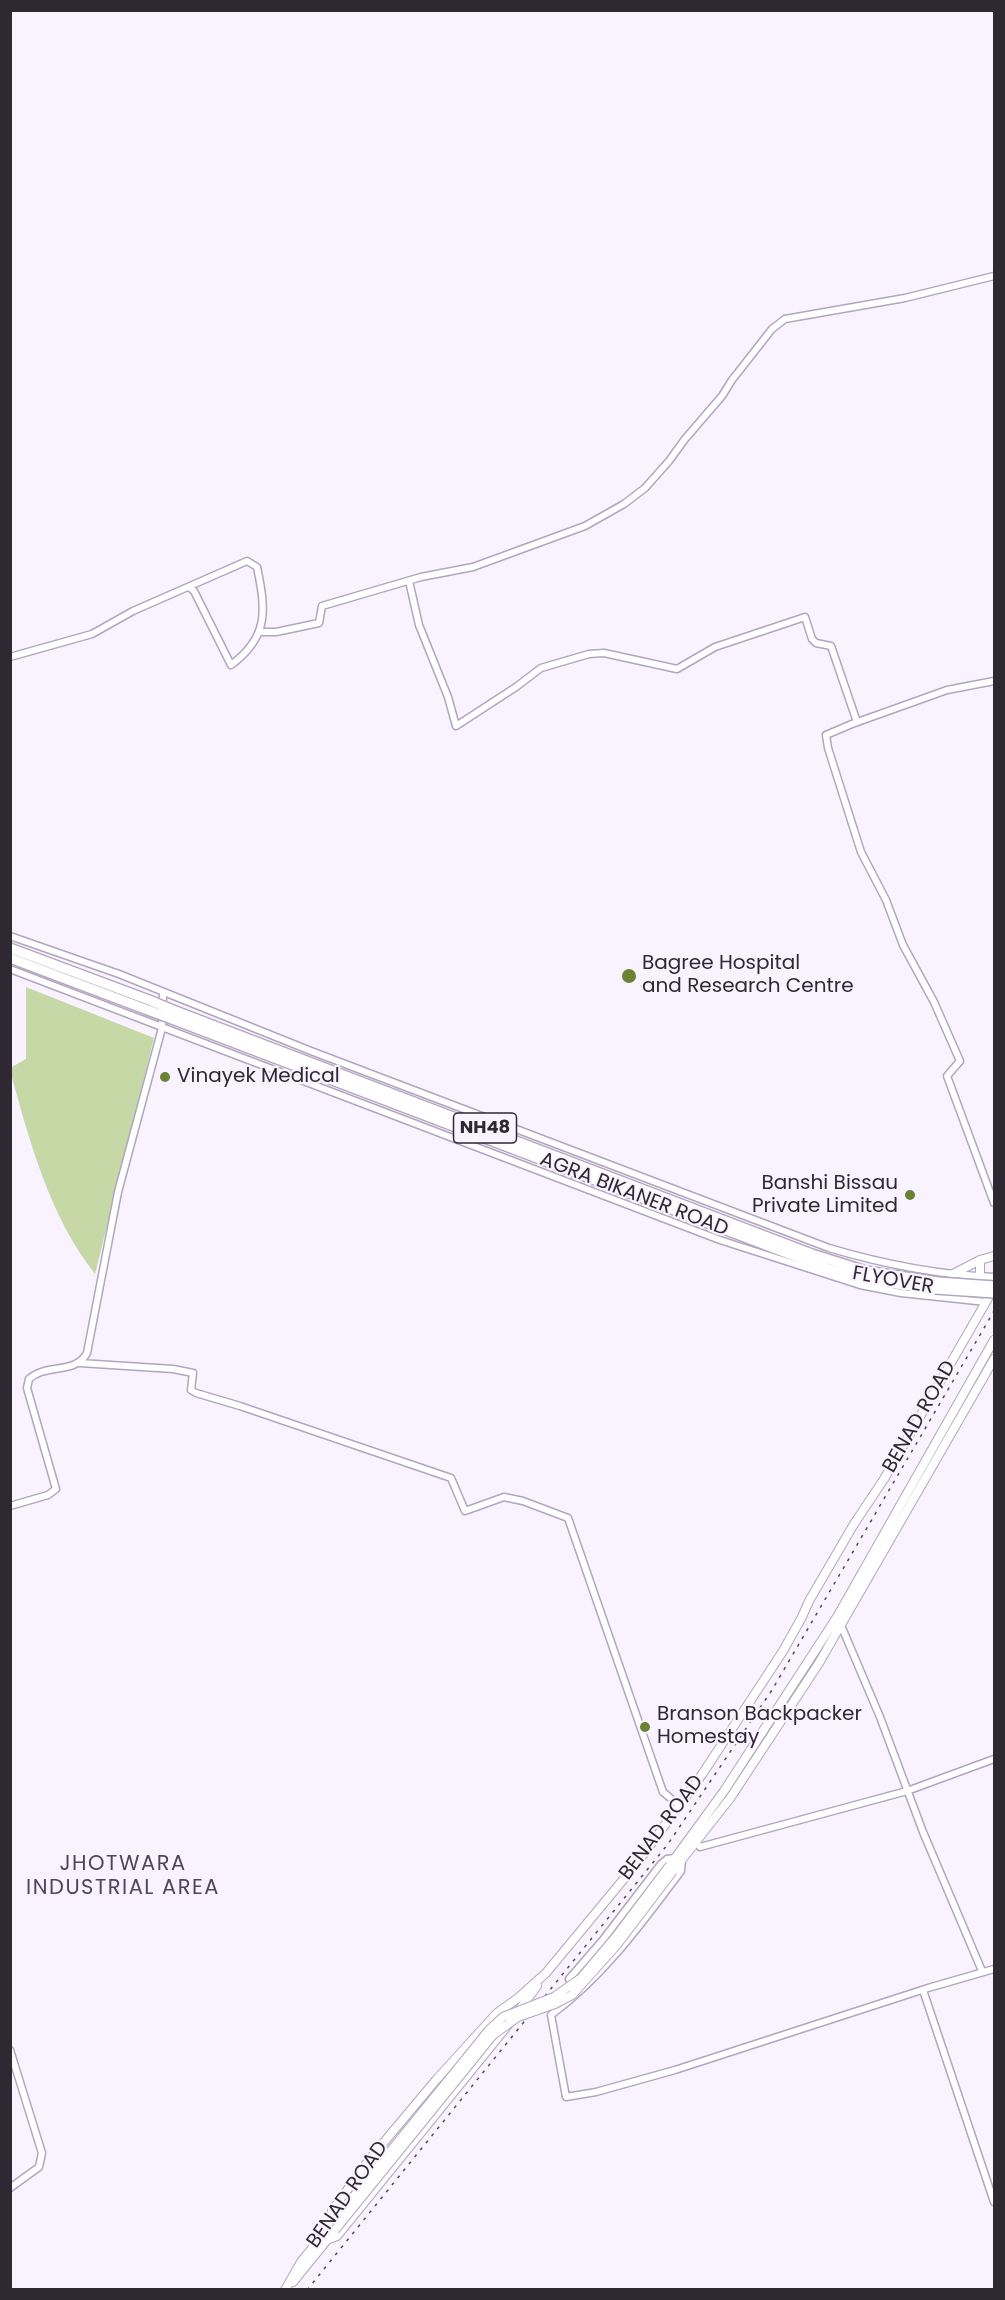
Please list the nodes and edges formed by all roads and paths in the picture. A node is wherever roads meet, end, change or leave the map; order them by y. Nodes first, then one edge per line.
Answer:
1 (994, 276) edge
2 (409, 580) junction
3 (189, 587) junction
4 (260, 632) junction
5 (10, 657) edge
6 (994, 681) edge
7 (857, 722) junction
8 (10, 936) edge
9 (10, 948) edge
10 (10, 958) edge
11 (10, 969) edge
12 (163, 992) junction
13 (147, 1005) junction
14 (162, 1028) junction
15 (994, 1203) edge
16 (795, 1252) junction
17 (994, 1256) edge
18 (980, 1260) junction
19 (953, 1274) junction
20 (980, 1276) junction
21 (994, 1277) edge
22 (994, 1286) edge
23 (994, 1293) edge
24 (986, 1302) junction
25 (994, 1340) edge
26 (994, 1359) edge
27 (80, 1363) junction
28 (10, 1506) edge
29 (867, 1572) junction
30 (837, 1617) junction
31 (841, 1625) junction
32 (994, 1759) edge
33 (907, 1791) junction
34 (680, 1806) junction
35 (696, 1843) junction
36 (675, 1863) junction
37 (994, 1969) edge
38 (982, 1971) junction
39 (546, 1973) junction
40 (922, 1990) junction
41 (578, 1996) junction
42 (10, 2050) edge
43 (10, 2188) edge
44 (994, 2202) edge
45 (335, 2223) junction
46 (329, 2239) junction
47 (286, 2289) edge

1 - 2 street
2 - 4 street
2 - 7 street
3 - 4 street
3 - 4 street
3 - 5 street
6 - 7 street
7 - 15 street
8 - 12 street
9 - 13 highway, NH48
10 - 13 highway, NH48
11 - 14 street
12 - 14 street
12 - 19 street
13 - 16 highway, NH48, bridge
14 - 24 street
14 - 27 street
16 - 22 highway, FLYOVER / NH48, bridge
16 - 23 highway, FLYOVER / NH48, bridge
17 - 18 main road
18 - 19 main road
18 - 20 main road
19 - 20 street
20 - 21 street
20 - 24 main road
22 - 24 main road, BENAD ROAD
24 - 34 main road, BENAD ROAD
25 - 29 main road
26 - 29 main road
27 - 28 street
27 - 34 street
29 - 30 main road
29 - 31 main road
30 - 31 street
30 - 36 main road
31 - 33 street
31 - 35 main road
32 - 33 street
33 - 35 street
33 - 38 street
34 - 39 main road, BENAD ROAD
35 - 36 main road
36 - 41 street
36 - 41 street
36 - 45 main road, bridge
36 - 45 main road, bridge
37 - 38 street
38 - 40 street
39 - 45 main road, BENAD ROAD
39 - 46 main road
40 - 41 street
40 - 44 street
42 - 43 street
45 - 46 main road
45 - 47 main road, BENAD ROAD
46 - 47 main road, BENAD ROAD

